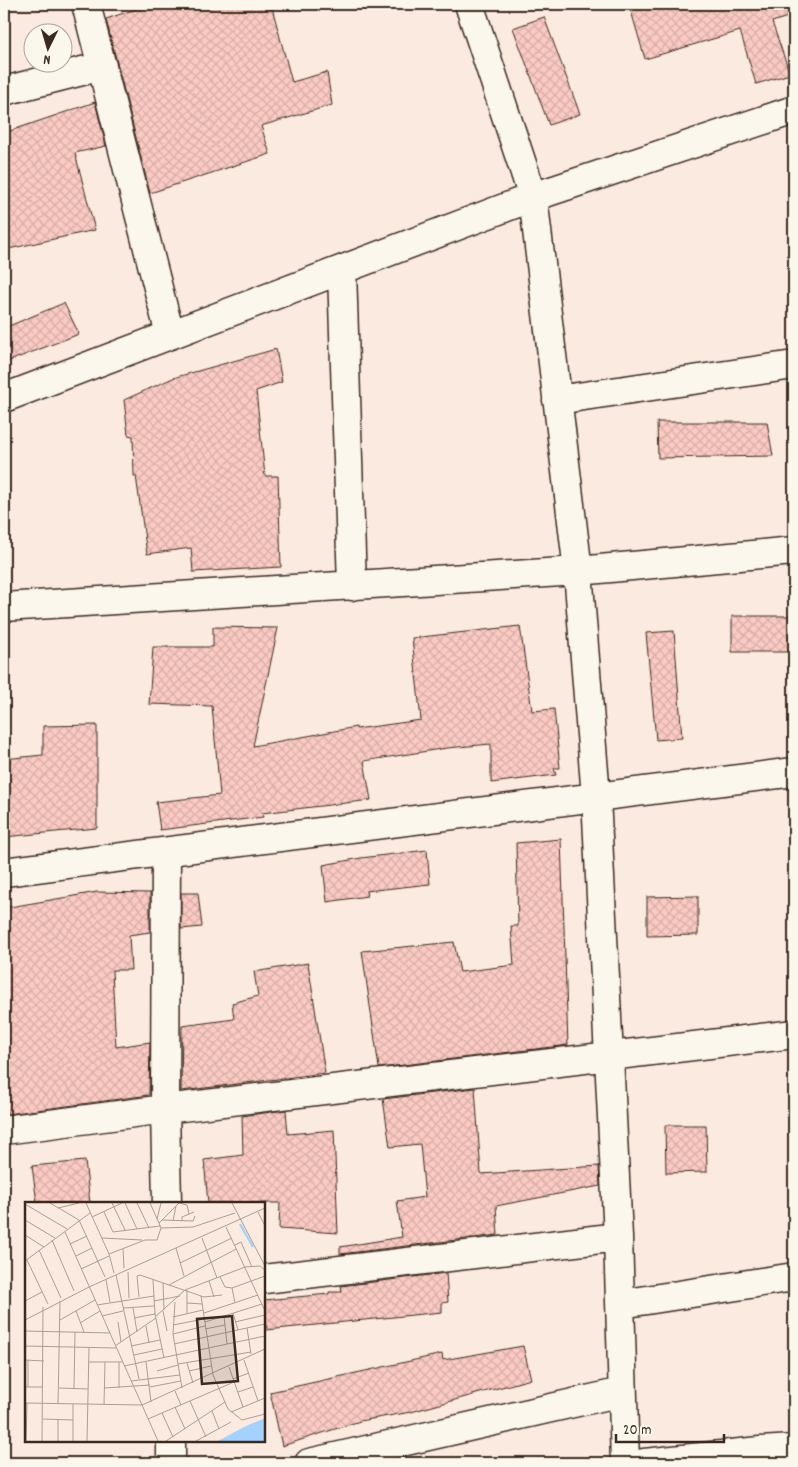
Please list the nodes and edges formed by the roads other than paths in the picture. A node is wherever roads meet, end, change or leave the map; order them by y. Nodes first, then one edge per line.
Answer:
1 (86, 4) edge
2 (469, 4) edge
3 (102, 66) junction
4 (4, 91) edge
5 (794, 110) edge
6 (533, 198) junction
7 (342, 270) junction
8 (170, 335) junction
9 (794, 365) edge
10 (4, 398) edge
11 (557, 400) junction
12 (794, 551) edge
13 (578, 571) junction
14 (352, 586) junction
15 (4, 607) edge
16 (794, 772) edge
17 (596, 798) junction
18 (166, 852) junction
19 (4, 872) edge
20 (794, 1034) edge
21 (609, 1056) junction
22 (165, 1108) junction
23 (4, 1130) edge
24 (167, 1202) edge
25 (618, 1237) junction
26 (794, 1277) edge
27 (265, 1279) edge
28 (621, 1304) junction
29 (622, 1392) junction
30 (171, 1442) edge
31 (794, 1449) edge
32 (171, 1463) edge
33 (309, 1463) edge
34 (625, 1463) edge
35 (644, 1463) edge

1 - 3 street
2 - 6 street
3 - 4 street
3 - 8 street
5 - 6 street
6 - 7 street
6 - 11 street
7 - 8 street
7 - 14 street
8 - 10 street
9 - 11 street
11 - 13 street
12 - 13 street
13 - 14 street
13 - 17 street
14 - 15 street
16 - 17 street
17 - 18 street
17 - 21 street
18 - 19 street
18 - 22 street
20 - 21 street
21 - 22 street
21 - 25 street
22 - 23 street
22 - 24 street
25 - 27 street
25 - 28 street
26 - 28 street
28 - 29 street
29 - 33 street
29 - 34 street
30 - 32 street
31 - 35 street

